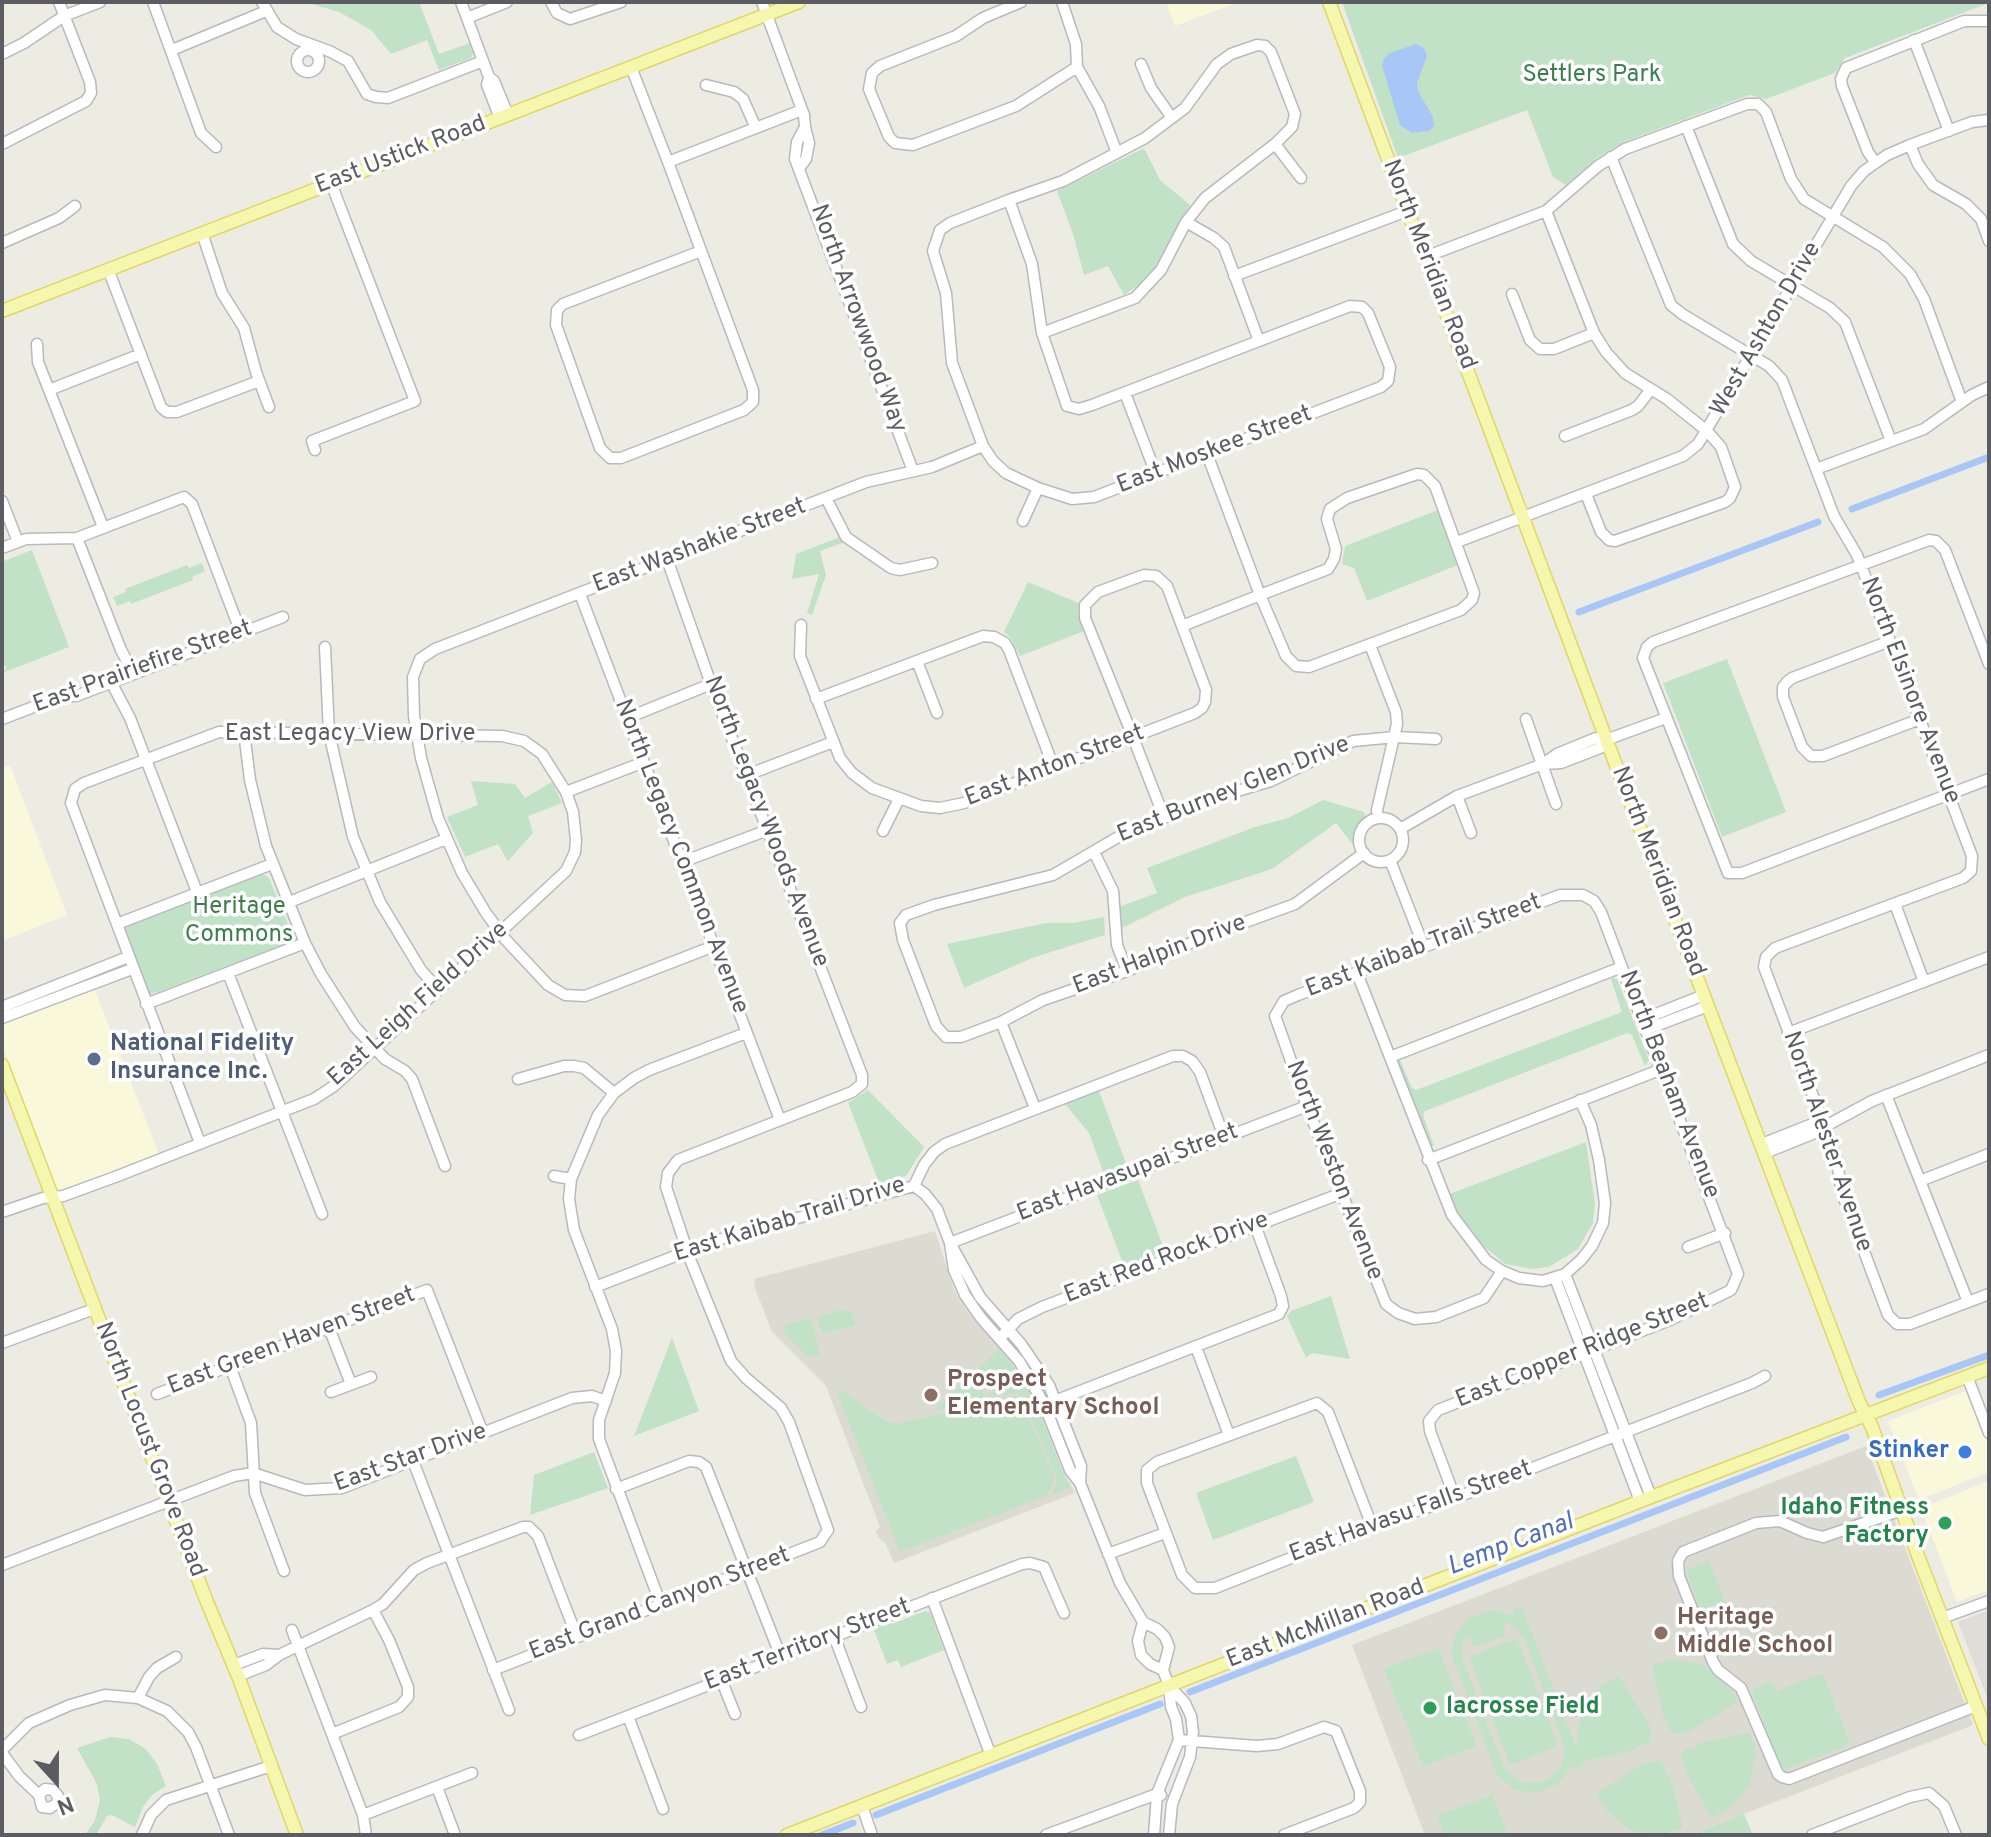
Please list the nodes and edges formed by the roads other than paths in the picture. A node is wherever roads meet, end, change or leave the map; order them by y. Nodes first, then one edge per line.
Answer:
1 (59, 2) edge
2 (100, 2) edge
3 (153, 2) edge
4 (461, 2) edge
5 (507, 2) edge
6 (551, 2) edge
7 (621, 2) edge
8 (799, 2) edge
9 (1021, 2) edge
10 (1062, 2) edge
11 (1329, 2) edge
12 (264, 7) edge
13 (765, 8) edge
14 (64, 16) junction
15 (467, 18) junction
16 (1989, 21) edge
17 (1914, 40) junction
18 (172, 50) junction
19 (2, 54) edge
20 (483, 61) junction
21 (1141, 64) dead end
22 (631, 67) junction
23 (1077, 67) junction
24 (706, 85) dead end
25 (802, 110) junction
26 (504, 116) junction
27 (1172, 118) junction
28 (1989, 120) edge
29 (1686, 126) junction
30 (756, 128) junction
31 (1949, 131) junction
32 (2, 144) edge
33 (1275, 144) junction
34 (1910, 145) junction
35 (216, 147) dead end
36 (1117, 153) junction
37 (1611, 157) junction
38 (668, 162) junction
39 (1875, 162) junction
40 (1301, 178) dead end
41 (331, 183) junction
42 (1009, 200) junction
43 (75, 206) dead end
44 (1407, 211) junction
45 (1546, 211) junction
46 (1833, 217) junction
47 (1985, 218) edge
48 (1186, 222) junction
49 (202, 233) junction
50 (1989, 241) edge
51 (2, 243) edge
52 (701, 251) junction
53 (1425, 257) junction
54 (108, 269) junction
55 (1234, 276) junction
56 (1793, 286) junction
57 (1512, 294) dead end
58 (2, 311) edge
59 (1042, 333) junction
60 (1594, 333) junction
61 (1259, 341) junction
62 (37, 344) dead end
63 (141, 354) junction
64 (1752, 356) junction
65 (259, 381) junction
66 (1989, 387) edge
67 (1651, 389) junction
68 (49, 390) junction
69 (1125, 393) junction
70 (1962, 402) junction
71 (269, 407) dead end
72 (1707, 431) junction
73 (1565, 436) dead end
74 (1891, 441) junction
75 (983, 446) junction
76 (315, 450) dead end
77 (1207, 454) junction
78 (1816, 469) junction
79 (913, 471) junction
80 (1156, 474) junction
81 (1038, 488) junction
82 (1586, 494) junction
83 (826, 498) junction
84 (2, 501) edge
85 (1523, 517) junction
86 (1023, 521) dead end
87 (103, 527) junction
88 (77, 538) junction
89 (18, 542) junction
90 (1457, 542) junction
91 (2, 548) edge
92 (667, 559) junction
93 (932, 563) dead end
94 (1861, 564) junction
95 (580, 594) junction
96 (1260, 595) junction
97 (283, 617) dead end
98 (801, 625) dead end
99 (1182, 626) junction
100 (241, 633) junction
101 (1984, 634) edge
102 (1890, 641) junction
103 (1370, 645) junction
104 (325, 647) dead end
105 (917, 661) junction
106 (1989, 664) edge
107 (134, 674) junction
108 (111, 682) junction
109 (711, 684) junction
110 (816, 699) junction
111 (937, 713) dead end
112 (627, 718) junction
113 (1666, 718) junction
114 (2, 719) edge
115 (1526, 719) dead end
116 (1920, 719) junction
117 (244, 732) junction
118 (329, 733) junction
119 (417, 735) junction
120 (1133, 737) junction
121 (1395, 737) junction
122 (1436, 739) dead end
123 (1605, 740) junction
124 (833, 742) junction
125 (146, 759) junction
126 (644, 762) junction
127 (1543, 764) junction
128 (1054, 768) junction
129 (747, 775) junction
130 (1989, 779) edge
131 (566, 792) junction
132 (1948, 794) junction
133 (1457, 796) junction
134 (899, 799) junction
135 (1556, 804) dead end
136 (1164, 817) junction
137 (1378, 818) junction
138 (1400, 829) junction
139 (768, 830) junction
140 (883, 831) dead end
141 (1471, 833) dead end
142 (446, 839) junction
143 (1094, 852) junction
144 (1364, 853) junction
145 (1390, 860) junction
146 (682, 862) junction
147 (272, 864) junction
148 (366, 871) junction
149 (197, 892) junction
150 (1583, 895) joint
151 (287, 903) junction
152 (1895, 904) junction
153 (117, 924) junction
154 (499, 932) junction
155 (305, 943) junction
156 (714, 946) junction
157 (1424, 947) junction
158 (1989, 957) edge
159 (130, 963) junction
160 (1622, 967) junction
161 (1127, 971) junction
162 (228, 973) junction
163 (1357, 973) junction
164 (1924, 982) junction
165 (438, 989) junction
166 (1706, 1001) junction
167 (146, 1004) junction
168 (2, 1007) edge
169 (1275, 1016) joint
170 (2, 1018) edge
171 (1001, 1022) junction
172 (1643, 1025) junction
173 (746, 1033) junction
174 (1788, 1033) junction
175 (946, 1037) joint
176 (374, 1049) junction
177 (1989, 1055) edge
178 (1390, 1057) junction
179 (2, 1065) edge
180 (1662, 1069) junction
181 (518, 1079) dead end
182 (614, 1093) junction
183 (1886, 1095) junction
184 (1580, 1100) junction
185 (1307, 1106) junction
186 (1035, 1108) junction
187 (281, 1112) junction
188 (780, 1120) junction
189 (1824, 1127) junction
190 (1224, 1137) junction
191 (200, 1143) junction
192 (1764, 1148) junction
193 (1989, 1154) edge
194 (1428, 1160) junction
195 (445, 1166) dead end
196 (554, 1176) dead end
197 (571, 1179) junction
198 (1920, 1181) junction
199 (914, 1186) junction
200 (1342, 1193) junction
201 (53, 1197) junction
202 (2, 1212) edge
203 (322, 1214) dead end
204 (1255, 1225) junction
205 (1725, 1233) junction
206 (950, 1243) junction
207 (1688, 1247) dead end
208 (688, 1251) junction
209 (1502, 1271) junction
210 (1560, 1276) junction
211 (1736, 1283) joint
212 (595, 1287) junction
213 (1989, 1294) edge
214 (1968, 1302) junction
215 (94, 1309) junction
216 (329, 1328) junction
217 (1004, 1333) junction
218 (2, 1343) edge
219 (1196, 1347) junction
220 (1588, 1351) junction
221 (230, 1366) junction
222 (1989, 1368) edge
223 (1765, 1376) dead end
224 (1967, 1376) junction
225 (371, 1377) dead end
226 (351, 1384) junction
227 (331, 1392) dead end
228 (157, 1394) dead end
229 (1056, 1400) junction
230 (606, 1401) junction
231 (1044, 1404) junction
232 (1866, 1415) junction
233 (483, 1433) junction
234 (1989, 1433) edge
235 (1620, 1434) junction
236 (1229, 1435) junction
237 (413, 1461) junction
238 (253, 1473) junction
239 (1080, 1483) junction
240 (616, 1489) junction
241 (1455, 1498) junction
242 (1645, 1499) junction
243 (169, 1501) junction
244 (1902, 1510) junction
245 (1372, 1526) junction
246 (1165, 1533) junction
247 (449, 1554) junction
248 (1108, 1554) junction
249 (2, 1565) edge
250 (284, 1571) dead end
251 (748, 1571) junction
252 (932, 1598) junction
253 (1989, 1601) edge
254 (661, 1605) junction
255 (373, 1610) junction
256 (1064, 1613) dead end
257 (1942, 1618) junction
258 (1143, 1622) junction
259 (292, 1630) dead end
260 (834, 1636) junction
261 (577, 1637) junction
262 (299, 1647) junction
263 (176, 1657) dead end
264 (781, 1657) junction
265 (493, 1670) junction
266 (1163, 1670) junction
267 (236, 1671) junction
268 (721, 1679) junction
269 (1169, 1686) junction
270 (138, 1698) junction
271 (1976, 1706) junction
272 (861, 1707) dead end
273 (509, 1710) dead end
274 (735, 1714) dead end
275 (628, 1716) junction
276 (332, 1734) junction
277 (579, 1735) dead end
278 (1989, 1739) edge
279 (1179, 1740) junction
280 (1193, 1742) junction
281 (2, 1752) edge
282 (991, 1756) junction
283 (271, 1766) junction
284 (472, 1773) dead end
285 (211, 1786) junction
286 (437, 1787) junction
287 (1157, 1794) junction
288 (39, 1795) dead end
289 (1173, 1798) junction
290 (862, 1806) junction
291 (663, 1809) dead end
292 (363, 1815) junction
293 (142, 1835) edge
294 (229, 1835) edge
295 (297, 1835) edge
296 (366, 1835) edge
297 (455, 1835) edge
298 (787, 1835) edge
299 (872, 1835) edge
300 (1046, 1835) edge
301 (1154, 1835) edge
302 (1169, 1835) edge
303 (1284, 1835) edge
304 (1812, 1835) edge
305 (1956, 1835) edge

1 - 14 street
2 - 14 street
3 - 18 street
4 - 15 street
5 - 15 street
6 - 7 street
8 - 13 main road, East Ustick Road
9 - 23 street
10 - 23 street
11 - 44 main road, North Meridian Road
12 - 18 street
12 - 20 street
13 - 22 main road, East Ustick Road
13 - 25 street, North Arrowwood Way
14 - 19 street
14 - 32 street
15 - 20 street
16 - 17 street
17 - 31 street
17 - 39 street
18 - 35 street
20 - 26 street
21 - 27 street
22 - 26 main road, East Ustick Road
22 - 38 street
23 - 36 street
24 - 30 street
25 - 30 street
25 - 79 street, North Arrowwood Way
26 - 41 main road, East Ustick Road
27 - 33 street
27 - 36 street
28 - 31 street, West Ashton Drive
29 - 37 street
29 - 46 street
29 - 56 street
30 - 38 street
31 - 34 street, West Ashton Drive
33 - 40 street
33 - 48 street
34 - 39 street, West Ashton Drive
34 - 47 street
36 - 42 street
37 - 45 street
37 - 64 street, North Elsinore Avenue
38 - 52 street
39 - 46 street, West Ashton Drive
41 - 49 main road, East Ustick Road
41 - 76 street
42 - 59 street
42 - 75 street
43 - 51 street
44 - 53 main road, North Meridian Road
44 - 55 street
45 - 53 street
45 - 60 street
46 - 56 street, West Ashton Drive
46 - 70 street
47 - 50 street
48 - 55 street
48 - 59 street
49 - 54 main road, East Ustick Road
49 - 65 street
52 - 52 street
53 - 85 main road, North Meridian Road
54 - 58 main road, East Ustick Road
54 - 63 street
55 - 61 street
56 - 64 street, West Ashton Drive
56 - 74 street
57 - 60 street
59 - 69 street
60 - 67 street
61 - 69 street
61 - 77 street, East Moskee Street
62 - 68 street
63 - 65 street
63 - 68 street
64 - 72 street, West Ashton Drive
64 - 78 street, North Elsinore Avenue
65 - 71 street
66 - 70 street
67 - 72 street
67 - 73 street
68 - 87 street
69 - 80 street
70 - 74 street
72 - 82 street, West Ashton Drive
72 - 82 street
74 - 78 street
75 - 79 street, East Washakie Street
75 - 81 street, East Moskee Street
77 - 80 street, East Moskee Street
77 - 96 street
78 - 94 street, North Elsinore Avenue
79 - 83 street, East Washakie Street
80 - 81 street, East Moskee Street
81 - 86 street
82 - 85 street, West Ashton Drive
83 - 92 street, East Washakie Street
83 - 93 street
84 - 89 street
85 - 90 street, West Ashton Drive
85 - 123 main road, North Meridian Road
87 - 88 street
87 - 100 street
88 - 89 street
88 - 107 street
89 - 91 street
90 - 96 street
90 - 103 street
92 - 95 street, East Washakie Street
92 - 109 street, North Legacy Woods Avenue
94 - 101 street
94 - 102 street, North Elsinore Avenue
94 - 113 street
95 - 112 street, North Legacy Common Avenue
95 - 119 street, East Washakie Street
96 - 99 street
96 - 103 street
97 - 100 street, East Prairiefire Street
98 - 110 street, East Anton Street
99 - 120 street, East Anton Street
99 - 120 street
100 - 107 street, East Prairiefire Street
101 - 106 street
102 - 116 street, North Elsinore Avenue
102 - 116 street
103 - 121 street
104 - 118 street
105 - 110 street
105 - 111 street
105 - 128 street
107 - 108 street, East Prairiefire Street
108 - 114 street, East Prairiefire Street
108 - 125 street
109 - 112 street
109 - 129 street, North Legacy Woods Avenue
110 - 124 street, East Anton Street
112 - 126 street, North Legacy Common Avenue
113 - 123 street
113 - 132 street
115 - 127 street
116 - 132 street, North Elsinore Avenue
117 - 118 street, East Legacy View Drive
117 - 125 street, East Legacy View Drive
117 - 147 street
118 - 119 street, East Legacy View Drive
118 - 148 street
119 - 131 street, East Legacy View Drive
119 - 142 street
120 - 128 street, East Anton Street
120 - 136 street
121 - 122 street, East Burney Glen Drive
121 - 136 street, East Burney Glen Drive
121 - 137 street
123 - 127 street
123 - 166 main road, North Meridian Road
124 - 129 street
124 - 134 street, East Anton Street
125 - 149 street
125 - 153 street, East Legacy View Drive
126 - 131 street
126 - 146 street, North Legacy Common Avenue
127 - 133 street
127 - 135 street
128 - 134 street, East Anton Street
129 - 139 street, North Legacy Woods Avenue
130 - 132 street
131 - 154 street, East Leigh Field Drive
132 - 152 street, North Elsinore Avenue
133 - 138 street
133 - 141 street
134 - 140 street
136 - 143 street, East Burney Glen Drive
137 - 138 street
137 - 144 street
138 - 145 street
139 - 146 street
139 - 188 street, North Legacy Woods Avenue
142 - 148 street
142 - 154 street
143 - 161 street
143 - 175 street, East Burney Glen Drive
144 - 145 street
144 - 161 street, East Halpin Drive
145 - 157 street
146 - 156 street, North Legacy Common Avenue
147 - 149 street
147 - 151 street
148 - 151 street
148 - 165 street
149 - 153 street
150 - 157 street, East Kaibab Trail Street
150 - 160 street, North Beaham Avenue
151 - 155 street
152 - 164 street
152 - 174 street, North Alester Avenue
153 - 159 street
154 - 156 street
154 - 165 street, East Leigh Field Drive
155 - 162 street
155 - 176 street
156 - 173 street, North Legacy Common Avenue
157 - 163 street, East Kaibab Trail Street
158 - 164 street
159 - 167 street
159 - 168 street
159 - 170 street
160 - 172 street, North Beaham Avenue
160 - 178 street
161 - 171 street, East Halpin Drive
162 - 167 street
162 - 187 street
163 - 169 street, East Kaibab Trail Street
163 - 178 street
164 - 174 street
165 - 176 street, East Leigh Field Drive
166 - 172 street
166 - 192 main road, North Meridian Road
167 - 191 street
169 - 185 street, North Weston Avenue
171 - 175 street, East Halpin Drive
171 - 186 street
172 - 180 street, North Beaham Avenue
173 - 182 street
173 - 188 street, North Legacy Common Avenue
174 - 189 street, North Alester Avenue
176 - 187 street, East Leigh Field Drive
176 - 195 street
177 - 183 street
178 - 194 street
179 - 201 main road, North Locust Grove Road
180 - 184 street
180 - 205 street, North Beaham Avenue
181 - 182 street
182 - 197 street
183 - 189 street
183 - 198 street
184 - 194 street
184 - 210 street
185 - 190 street, East Havasupai Street
185 - 200 street, North Weston Avenue
186 - 190 street, East Kaibab Trail Drive
186 - 199 street, East Kaibab Trail Drive
187 - 191 street, East Leigh Field Drive
187 - 203 street
188 - 208 street
189 - 192 street
189 - 214 street, North Alester Avenue
190 - 206 street, East Havasupai Street
191 - 201 street, East Leigh Field Drive
192 - 232 main road, North Meridian Road
193 - 198 street
194 - 209 street
196 - 197 street
197 - 212 street
198 - 214 street
199 - 206 street
199 - 208 street, East Kaibab Trail Drive
200 - 204 street, East Red Rock Drive
200 - 209 street, North Weston Avenue
201 - 202 street, East Leigh Field Drive
201 - 215 main road, North Locust Grove Road
204 - 217 street, East Red Rock Drive
204 - 219 street
205 - 207 street
205 - 211 street, North Beaham Avenue
206 - 217 street
208 - 212 street, East Kaibab Trail Drive
208 - 251 street, East Grand Canyon Street
209 - 210 street
210 - 220 street
211 - 220 street, East Copper Ridge Street
212 - 230 street
213 - 214 street
215 - 218 street
215 - 243 main road, North Locust Grove Road
216 - 221 street, East Green Haven Street
216 - 226 street
216 - 233 street, East Green Haven Street
217 - 229 street
217 - 231 street
219 - 229 street
219 - 236 street
220 - 235 street
220 - 241 street, East Copper Ridge Street
221 - 228 street, East Green Haven Street
221 - 238 street
222 - 224 main road, East McMillan Road
223 - 235 street, East Havasu Falls Street
224 - 232 main road, East McMillan Road
224 - 234 street
225 - 226 street
226 - 227 street
229 - 231 street
229 - 239 street
230 - 233 street, East Star Drive
230 - 240 street
231 - 239 street
232 - 242 main road, East McMillan Road
232 - 244 main road, North Meridian Road
233 - 237 street, East Star Drive
235 - 241 street, East Havasu Falls Street
235 - 242 street
236 - 245 street
236 - 246 street
237 - 238 street, East Star Drive
237 - 247 street
238 - 243 street
238 - 250 street
239 - 248 street
240 - 251 street
240 - 254 street
241 - 245 street, East Havasu Falls Street
242 - 269 main road, East McMillan Road
243 - 249 street
243 - 267 main road, North Locust Grove Road
244 - 257 main road, North Meridian Road
244 - 271 street
245 - 246 street, East Havasu Falls Street
246 - 248 street
247 - 255 street
247 - 261 street
247 - 265 street
248 - 258 street
251 - 254 street, East Grand Canyon Street
251 - 264 street
252 - 256 street, East Territory Street
252 - 260 street, East Territory Street
252 - 282 street
253 - 257 street
254 - 261 street, East Grand Canyon Street
255 - 262 street
255 - 276 street
257 - 271 main road, North Meridian Road
258 - 266 street
258 - 266 street
259 - 262 street
260 - 264 street, East Territory Street
260 - 272 street
261 - 265 street, East Grand Canyon Street
262 - 267 street
262 - 276 street
263 - 270 street
264 - 268 street, East Territory Street
265 - 273 street
266 - 269 street
267 - 283 main road, North Locust Grove Road
268 - 274 street
268 - 275 street, East Territory Street
269 - 279 street
269 - 280 street
269 - 282 main road, East McMillan Road
270 - 281 street
270 - 285 street
271 - 278 main road, North Meridian Road
275 - 277 street, East Territory Street
275 - 291 street
276 - 292 street
279 - 280 street
279 - 287 street
280 - 289 street
280 - 303 street
281 - 288 street
282 - 290 main road, East McMillan Road
283 - 285 street
283 - 295 main road, North Locust Grove Road
284 - 286 street
285 - 293 street
285 - 294 street
286 - 292 street
286 - 297 street
287 - 289 street
287 - 300 street
287 - 301 street
289 - 302 street
290 - 298 main road, East McMillan Road
290 - 299 street
292 - 296 street
304 - 305 street

